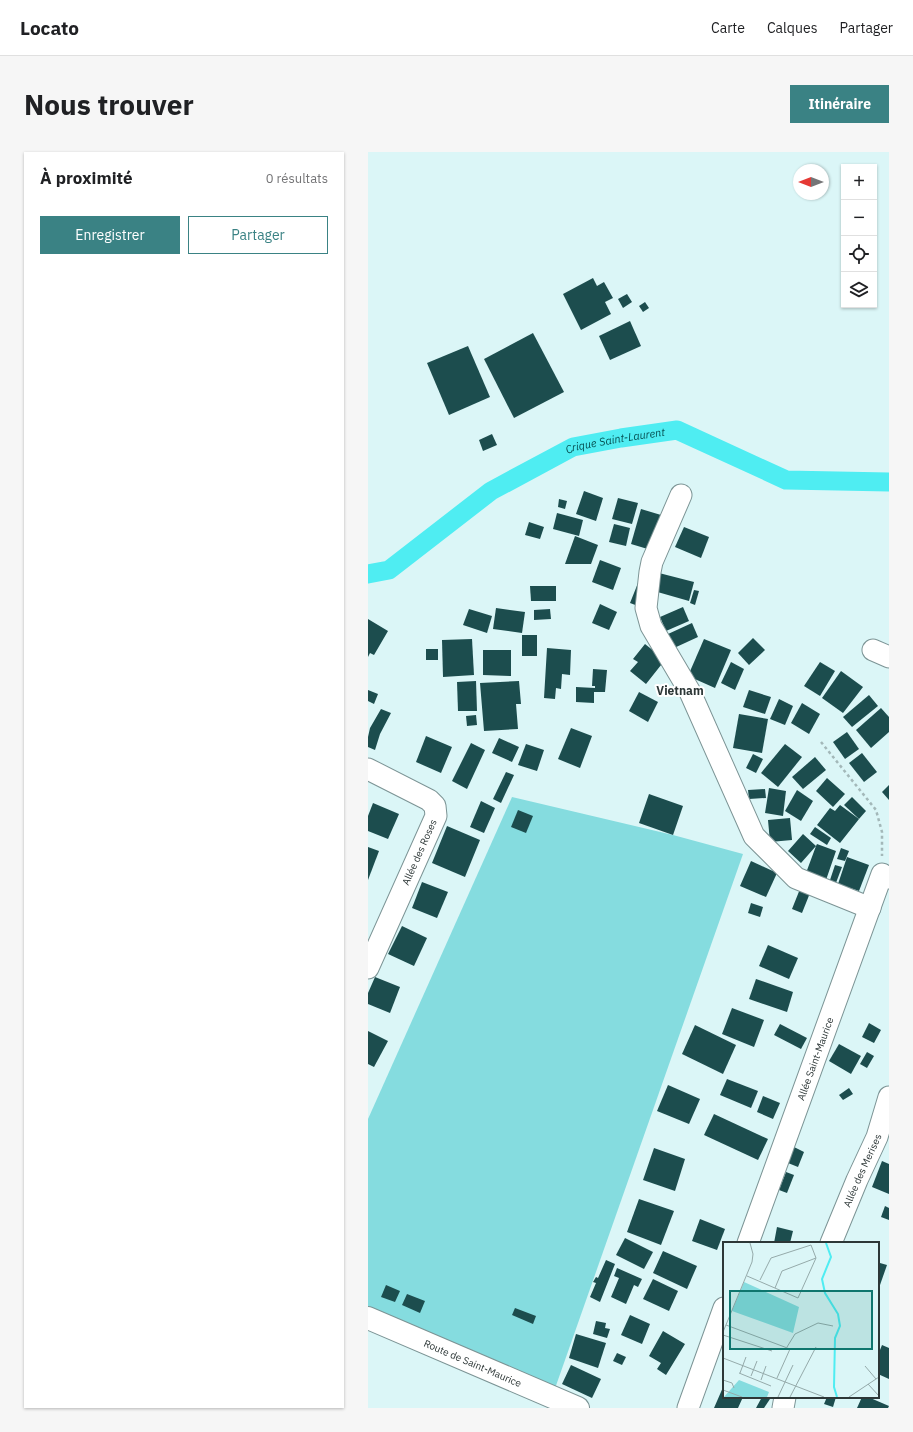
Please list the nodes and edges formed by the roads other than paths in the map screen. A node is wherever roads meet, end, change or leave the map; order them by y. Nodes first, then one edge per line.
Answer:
1 (681, 495) dead end
2 (368, 769) edge
3 (886, 876) edge
4 (870, 908) junction
5 (368, 968) edge
6 (889, 1097) edge
7 (748, 1242) edge
8 (831, 1242) edge
9 (723, 1311) edge
10 (368, 1318) edge
11 (785, 1398) edge
12 (578, 1408) edge
13 (688, 1408) edge
14 (783, 1408) edge

1 - 4 street
2 - 5 street, Allée des Roses
3 - 4 street, Allée Saint-Maurice
4 - 7 street, Allée Saint-Maurice
6 - 8 street, Allée des Merises
9 - 13 street
10 - 12 street, Route de Saint-Maurice
11 - 14 street

